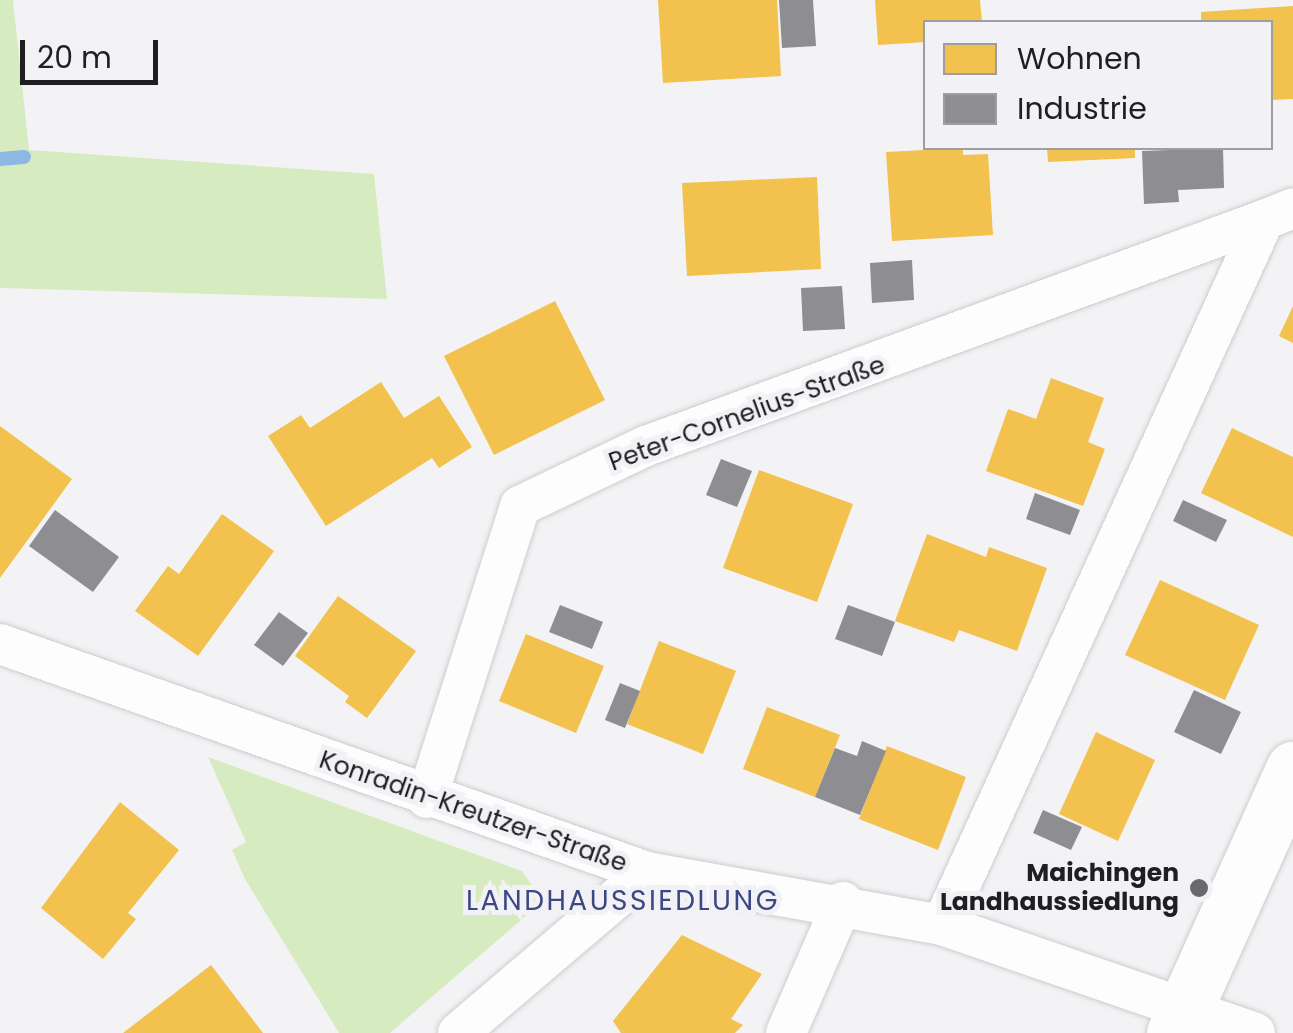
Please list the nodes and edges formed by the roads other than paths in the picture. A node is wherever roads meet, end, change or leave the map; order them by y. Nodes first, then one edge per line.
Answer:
1 (1279, 214) edge
2 (0, 644) edge
3 (1293, 769) edge
4 (427, 798) junction
5 (646, 872) junction
6 (843, 902) junction
7 (942, 925) junction
8 (1180, 1019) edge
9 (458, 1033) edge
10 (786, 1033) edge
11 (1255, 1033) edge

1 - 4 street, Peter-Cornelius-Straße
1 - 7 street, Peter-Cornelius-Straße
2 - 4 street, Konradin-Kreutzer-Straße
3 - 8 main road
4 - 5 street, Konradin-Kreutzer-Straße
5 - 6 street, Konradin-Kreutzer-Straße
5 - 9 street
6 - 7 street, Konradin-Kreutzer-Straße
6 - 10 street
7 - 8 street, Konradin-Kreutzer-Straße
8 - 11 street, Konradin-Kreutzer-Straße

